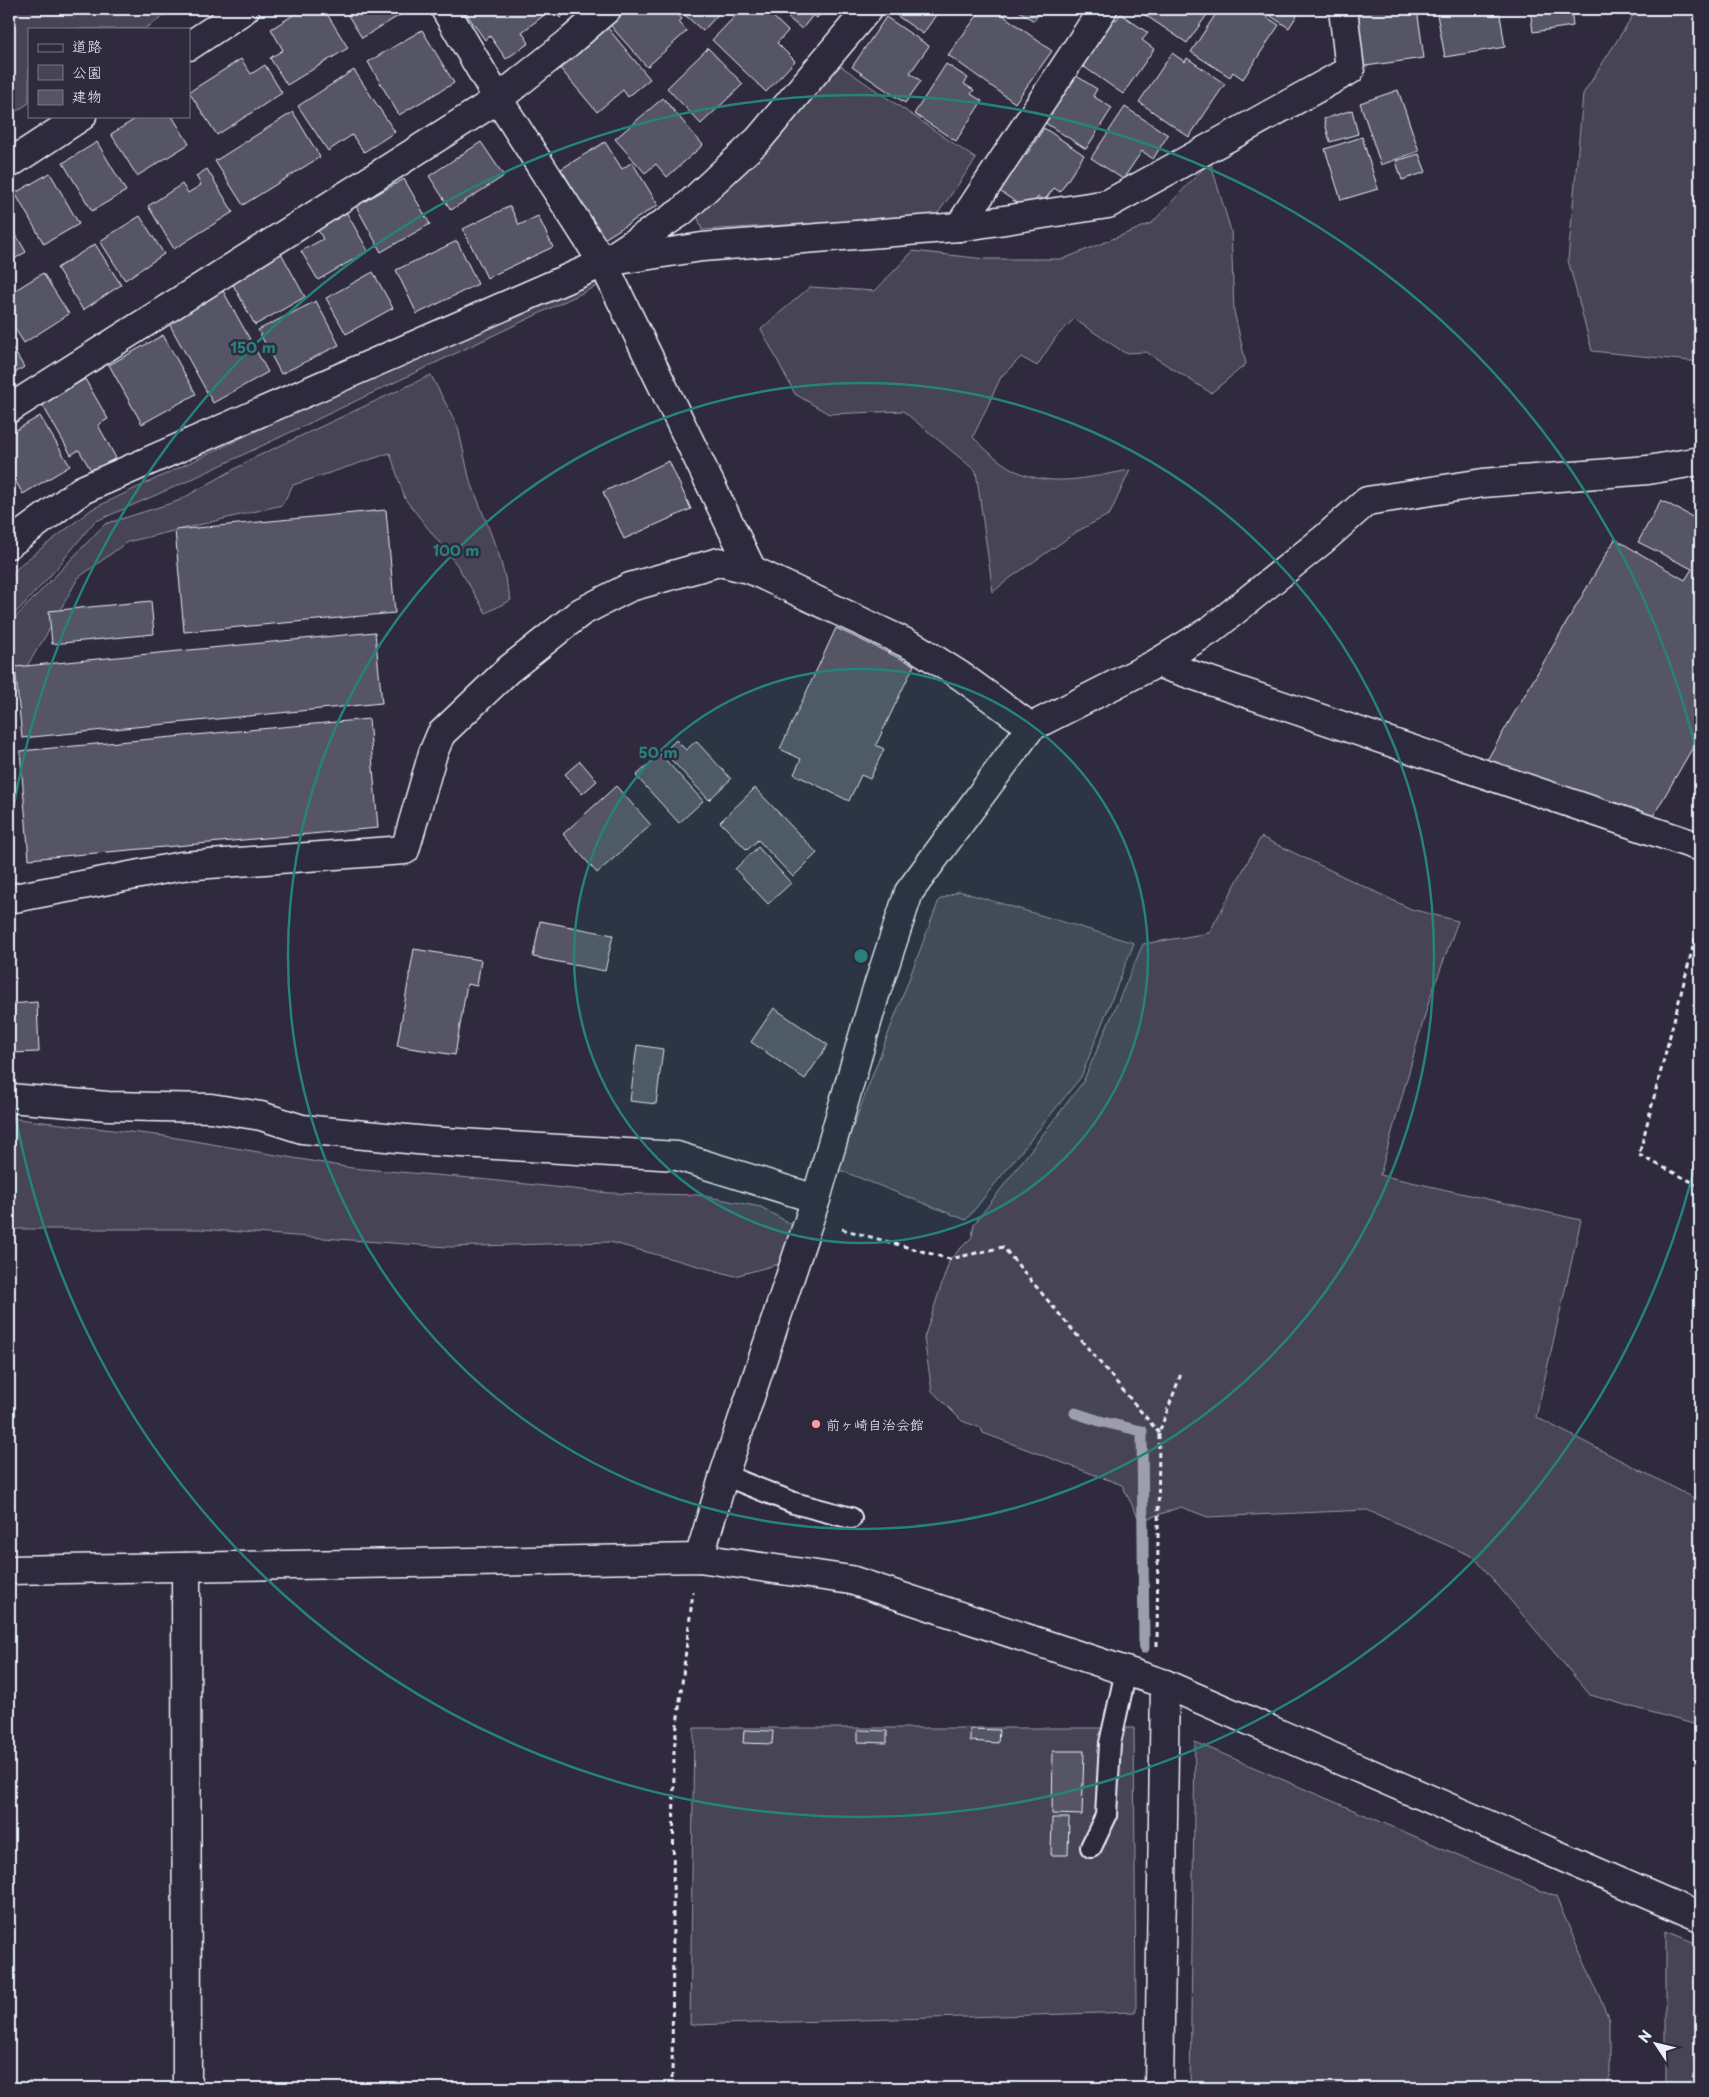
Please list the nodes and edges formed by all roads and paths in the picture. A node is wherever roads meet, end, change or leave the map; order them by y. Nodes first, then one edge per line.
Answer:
1 (245, 9) edge
2 (445, 9) edge
3 (607, 9) edge
4 (868, 9) edge
5 (1103, 9) edge
6 (1343, 9) edge
7 (190, 45) edge
8 (498, 99) junction
9 (79, 118) edge
10 (9, 164) edge
11 (959, 227) junction
12 (603, 262) junction
13 (9, 409) edge
14 (1700, 461) edge
15 (9, 544) edge
16 (752, 570) junction
17 (1157, 663) junction
18 (1032, 727) junction
19 (1700, 847) edge
20 (9, 899) edge
21 (1700, 920) edge
22 (9, 1098) edge
23 (1700, 1186) edge
24 (812, 1209) junction
25 (1182, 1371) dead end
26 (1160, 1433) junction
27 (724, 1475) junction
28 (851, 1518) dead end
29 (699, 1558) junction
30 (186, 1567) junction
31 (9, 1570) edge
32 (1126, 1671) junction
33 (1161, 1683) junction
34 (1090, 1847) dead end
35 (1700, 1917) edge
36 (188, 2088) edge
37 (672, 2088) edge
38 (1159, 2088) edge

1 - 7 street
2 - 8 street
3 - 8 street
4 - 12 street
5 - 11 street
6 - 11 street
8 - 12 street
8 - 13 street
9 - 10 street
11 - 12 street
12 - 15 street
12 - 16 street
14 - 17 street
16 - 18 street
16 - 20 street
17 - 18 street
17 - 19 street
18 - 24 street
21 - 23 path
22 - 24 street
24 - 26 path
24 - 27 street
25 - 26 path
26 - 33 path
27 - 28 lane
27 - 29 street
29 - 30 street
29 - 32 street
29 - 37 path
30 - 31 street
30 - 36 street
32 - 33 street
32 - 34 lane
33 - 35 street
33 - 38 street

